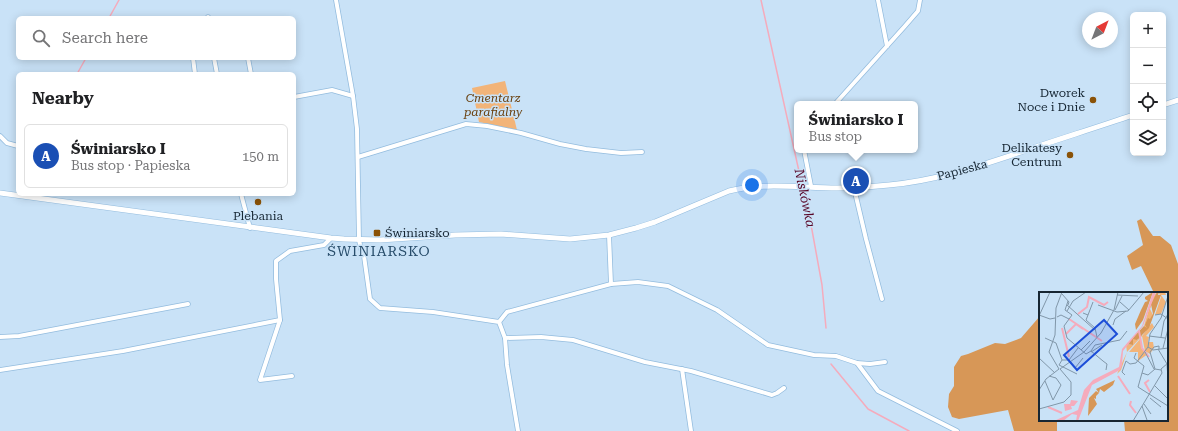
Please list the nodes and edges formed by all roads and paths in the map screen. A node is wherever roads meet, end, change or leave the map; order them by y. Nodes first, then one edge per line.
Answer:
1 (336, 0) edge
2 (878, 0) edge
3 (920, 0) edge
4 (887, 46) junction
5 (193, 60) edge
6 (214, 60) edge
7 (248, 60) edge
8 (196, 72) edge
9 (217, 72) edge
10 (251, 72) edge
11 (354, 96) junction
12 (296, 97) edge
13 (1178, 100) edge
14 (838, 101) edge
15 (1166, 104) edge
16 (1130, 116) edge
17 (0, 136) edge
18 (16, 146) edge
19 (642, 152) dead end
20 (804, 153) edge
21 (358, 157) junction
22 (810, 186) junction
23 (854, 188) junction
24 (0, 193) edge
25 (16, 195) edge
26 (21, 196) edge
27 (242, 196) edge
28 (250, 228) junction
29 (609, 235) junction
30 (331, 238) junction
31 (359, 240) junction
32 (611, 284) junction
33 (882, 299) dead end
34 (188, 304) dead end
35 (280, 320) junction
36 (499, 322) junction
37 (0, 337) edge
38 (505, 338) junction
39 (885, 362) dead end
40 (857, 363) junction
41 (682, 369) junction
42 (0, 370) edge
43 (292, 376) dead end
44 (784, 388) dead end
45 (518, 431) edge
46 (691, 431) edge
47 (957, 431) edge

1 - 11 street
2 - 4 street
3 - 4 street
4 - 14 street
5 - 8 street
6 - 9 street
7 - 10 street
11 - 12 street
11 - 21 street
13 - 15 street
16 - 23 street, Papieska
17 - 18 street
19 - 21 street
20 - 22 street
21 - 31 street
22 - 23 street, Papieska
22 - 29 street, Papieska
23 - 33 street
24 - 25 street, Papieska
26 - 28 street, Papieska
27 - 28 street
28 - 30 street, Papieska
29 - 31 street, Papieska
29 - 32 street
30 - 31 street, Papieska
30 - 35 street
31 - 36 street
32 - 36 street
32 - 40 street
34 - 37 street
35 - 42 street
35 - 43 street
36 - 38 street
38 - 41 street
38 - 45 street
39 - 40 street
40 - 47 street
41 - 44 street
41 - 46 street

